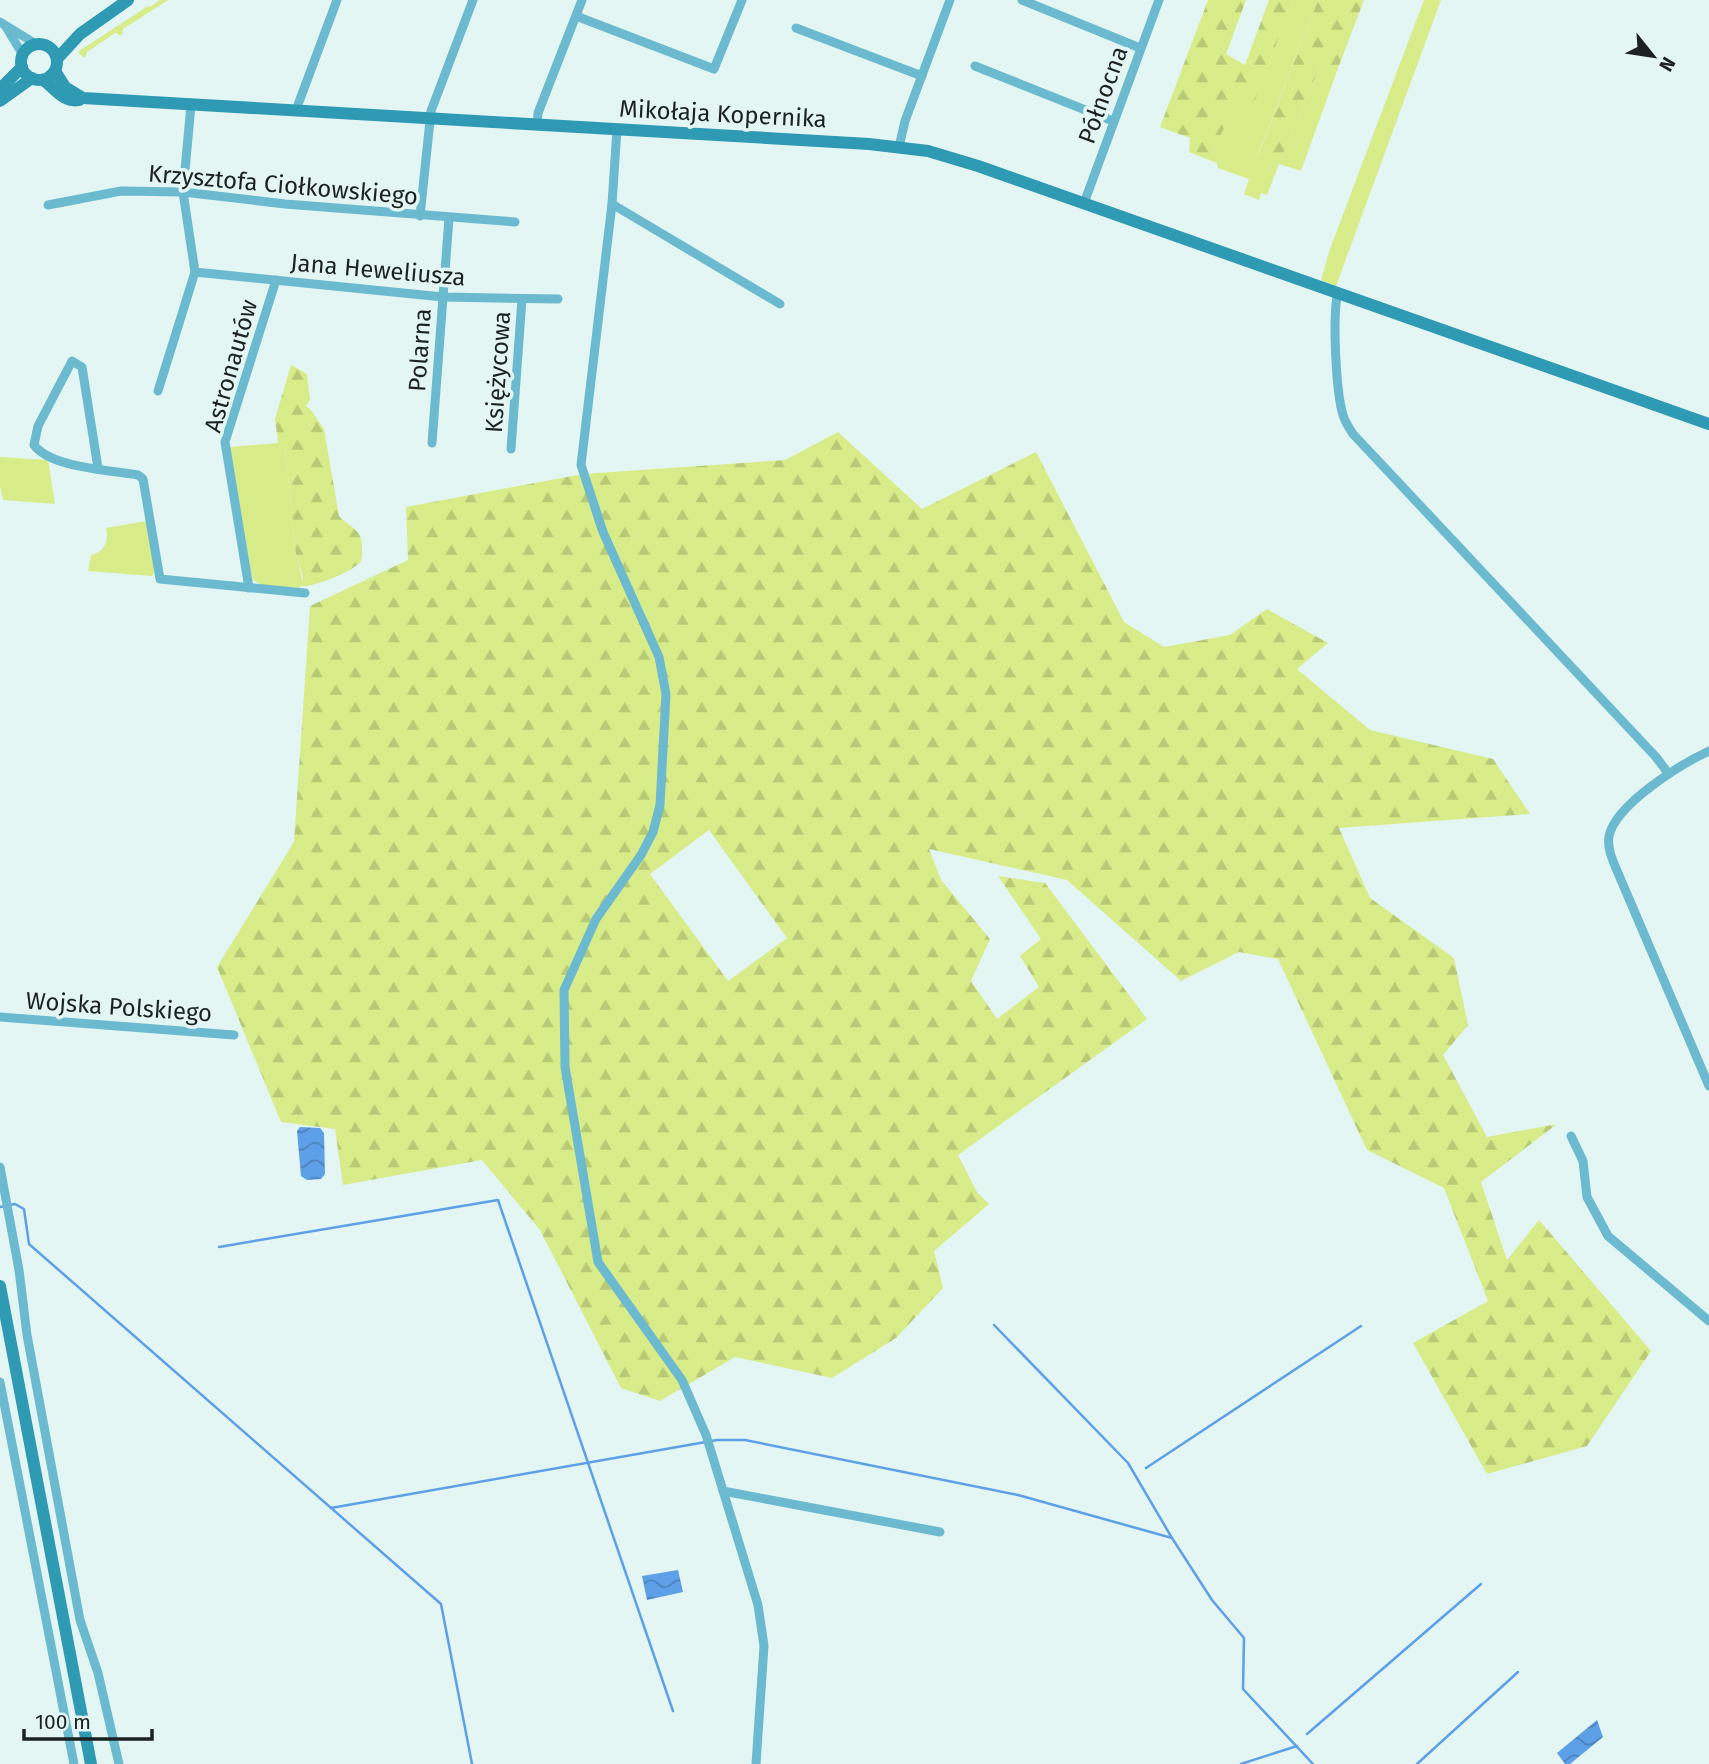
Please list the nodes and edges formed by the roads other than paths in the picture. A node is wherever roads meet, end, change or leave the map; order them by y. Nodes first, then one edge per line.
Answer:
1 (128, 0) edge
2 (338, 0) edge
3 (473, 0) edge
4 (582, 0) edge
5 (742, 0) edge
6 (939, 0) edge
7 (1022, 0) edge
8 (1159, 0) edge
9 (950, 2) edge
10 (576, 16) junction
11 (3, 24) edge
12 (796, 28) dead end
13 (80, 34) junction
14 (43, 46) junction
15 (1140, 48) junction
16 (22, 61) junction
17 (56, 65) junction
18 (975, 66) dead end
19 (922, 76) junction
20 (37, 79) junction
21 (0, 89) edge
22 (83, 98) junction
23 (0, 101) edge
24 (191, 105) junction
25 (296, 110) junction
26 (430, 119) junction
27 (1113, 121) junction
28 (537, 125) junction
29 (617, 129) junction
30 (899, 147) junction
31 (183, 192) junction
32 (1084, 203) junction
33 (612, 204) junction
34 (48, 205) dead end
35 (420, 216) junction
36 (449, 218) junction
37 (515, 222) dead end
38 (195, 272) junction
39 (276, 280) junction
40 (1338, 292) junction
41 (443, 297) junction
42 (522, 299) junction
43 (558, 299) dead end
44 (780, 304) dead end
45 (158, 391) dead end
46 (1709, 424) edge
47 (432, 443) dead end
48 (511, 449) dead end
49 (97, 468) junction
50 (249, 588) junction
51 (305, 593) dead end
52 (1709, 751) edge
53 (1668, 773) junction
54 (0, 1017) edge
55 (234, 1035) dead end
56 (1709, 1086) edge
57 (1572, 1136) dead end
58 (0, 1167) edge
59 (0, 1286) edge
60 (1709, 1321) edge
61 (0, 1382) edge
62 (723, 1491) junction
63 (940, 1532) dead end
64 (74, 1764) edge
65 (91, 1764) edge
66 (119, 1764) edge
67 (756, 1764) edge

1 - 13 street
2 - 25 street
3 - 26 street
4 - 10 street
5 - 10 street
6 - 9 street
7 - 15 street
8 - 15 street, Północna
9 - 19 street
10 - 28 street
11 - 14 street
11 - 16 street
12 - 19 street
13 - 14 street
13 - 17 street
14 - 16 street
14 - 17 street
15 - 27 street, Północna
16 - 20 street, Mikołaja Kopernika
16 - 21 street
17 - 20 street
17 - 22 street
18 - 27 street
19 - 30 street
20 - 22 street, Mikołaja Kopernika
20 - 23 street
22 - 24 street, Mikołaja Kopernika
24 - 25 street, Mikołaja Kopernika
24 - 31 street
25 - 26 street, Mikołaja Kopernika
26 - 28 street, Mikołaja Kopernika
26 - 35 street
27 - 32 street, Północna
28 - 29 street, Mikołaja Kopernika
29 - 30 street, Mikołaja Kopernika
29 - 33 street
30 - 32 street, Mikołaja Kopernika
31 - 34 street, Krzysztofa Ciołkowskiego
31 - 35 street, Krzysztofa Ciołkowskiego
31 - 38 street
32 - 40 street, Mikołaja Kopernika
33 - 44 street
33 - 62 street
35 - 36 street, Krzysztofa Ciołkowskiego
36 - 37 street, Krzysztofa Ciołkowskiego
36 - 41 street, Polarna
38 - 39 street, Jana Heweliusza
38 - 45 street
39 - 41 street, Jana Heweliusza
39 - 50 street, Astronautów
40 - 46 street, Mikołaja Kopernika
40 - 53 street
41 - 42 street, Jana Heweliusza
41 - 47 street, Polarna
42 - 43 street, Jana Heweliusza
42 - 48 street, Księżycowa
49 - 49 street
49 - 50 street
50 - 51 street
52 - 53 street
53 - 56 street
54 - 55 street, Wojska Polskiego
57 - 60 street
58 - 66 street
59 - 65 street
61 - 64 street
62 - 63 street
62 - 67 street

